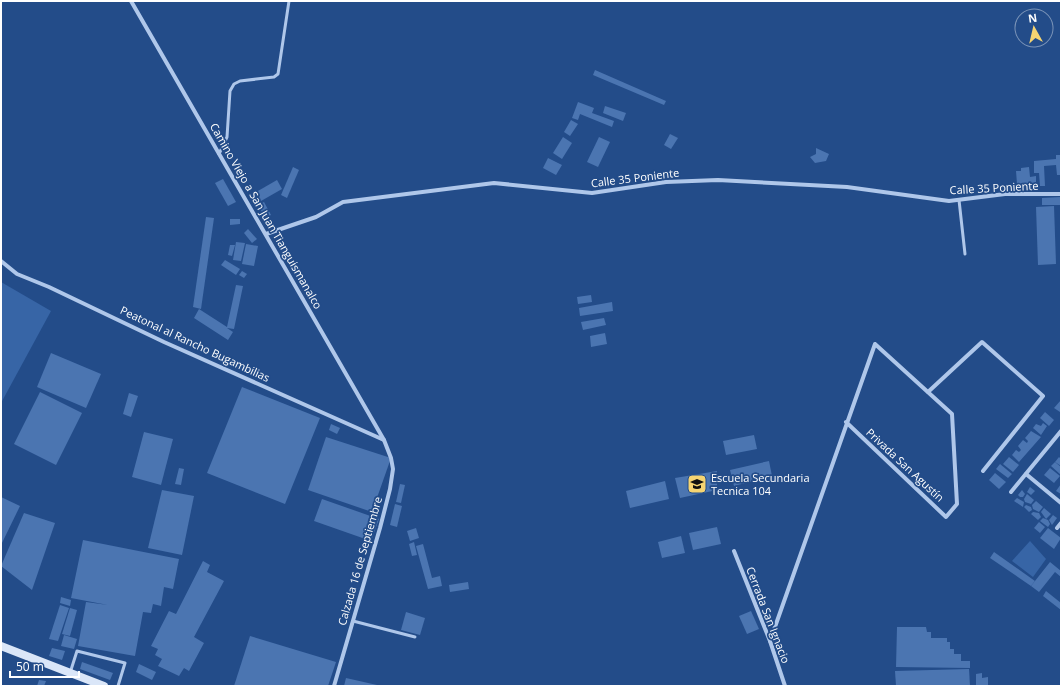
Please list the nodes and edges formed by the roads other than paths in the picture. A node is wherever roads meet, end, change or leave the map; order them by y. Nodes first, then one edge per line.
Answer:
1 (131, 1) edge
2 (289, 1) edge
3 (219, 154) junction
4 (1061, 194) edge
5 (959, 200) junction
6 (266, 234) junction
7 (965, 254) dead end
8 (1, 261) edge
9 (928, 392) junction
10 (846, 422) junction
11 (1061, 431) edge
12 (384, 440) junction
13 (983, 471) dead end
14 (1026, 474) junction
15 (1011, 492) dead end
16 (1061, 503) edge
17 (1061, 523) edge
18 (1057, 528) dead end
19 (734, 550) dead end
20 (353, 621) junction
21 (416, 637) dead end
22 (770, 641) junction
23 (1, 646) edge
24 (70, 674) junction
25 (104, 686) edge
26 (118, 686) edge
27 (334, 686) edge
28 (785, 686) edge

1 - 3 street, Camino Viejo a San Juan Tianguismanalco
2 - 3 lane
3 - 6 street, Camino Viejo a San Juan Tianguismanalco
4 - 5 street, Calle 35 Poniente
5 - 6 street, Calle 35 Poniente
5 - 7 lane
6 - 12 street, Camino Viejo a San Juan Tianguismanalco
8 - 12 street, Peatonal al Rancho Bugambilias
9 - 10 street, Privada San Agustín
9 - 10 street, Privada San Agustín
9 - 13 street
10 - 22 street, Privada San Agustín
11 - 14 street
12 - 20 street, Calzada 16 de Septiembre
14 - 15 street
14 - 16 street
17 - 18 street
19 - 22 street, Cerrada San Ignacio
20 - 21 lane
20 - 27 street, Calzada 16 de Septiembre
22 - 28 street, Cerrada San Ignacio
23 - 24 main road
24 - 25 main road
24 - 26 lane

